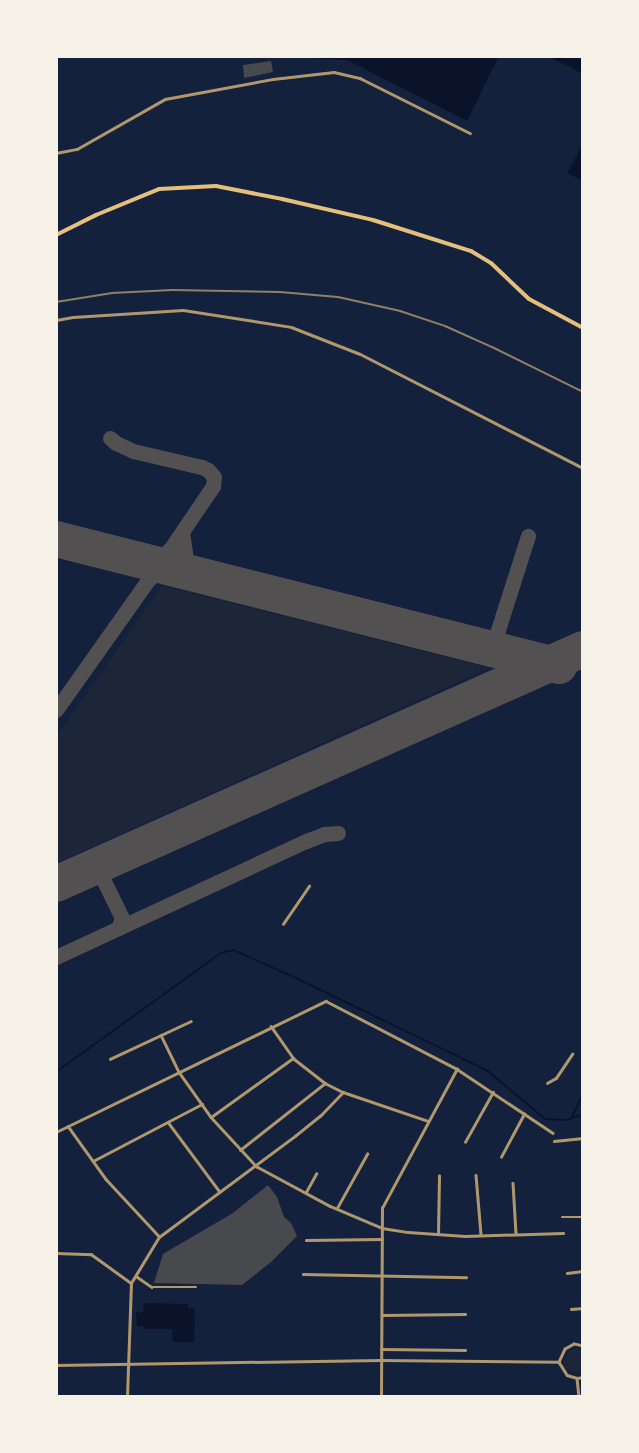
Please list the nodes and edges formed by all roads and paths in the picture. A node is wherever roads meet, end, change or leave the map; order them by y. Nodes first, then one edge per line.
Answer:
1 (470, 133) dead end
2 (56, 153) edge
3 (56, 235) edge
4 (56, 320) edge
5 (583, 328) edge
6 (583, 468) edge
7 (309, 886) dead end
8 (283, 924) dead end
9 (191, 1021) dead end
10 (271, 1026) junction
11 (161, 1035) junction
12 (572, 1054) dead end
13 (293, 1058) junction
14 (110, 1060) dead end
15 (456, 1069) junction
16 (178, 1072) junction
17 (324, 1083) junction
18 (547, 1083) dead end
19 (343, 1092) junction
20 (493, 1092) junction
21 (202, 1104) junction
22 (524, 1114) junction
23 (211, 1117) junction
24 (428, 1121) junction
25 (168, 1122) junction
26 (68, 1126) junction
27 (56, 1132) edge
28 (553, 1133) dead end
29 (583, 1138) edge
30 (554, 1141) dead end
31 (465, 1142) dead end
32 (240, 1150) junction
33 (367, 1154) dead end
34 (501, 1157) dead end
35 (93, 1161) junction
36 (256, 1166) junction
37 (316, 1174) dead end
38 (476, 1175) dead end
39 (439, 1176) dead end
40 (513, 1183) dead end
41 (220, 1192) junction
42 (306, 1192) junction
43 (337, 1208) junction
44 (583, 1216) edge
45 (562, 1217) dead end
46 (382, 1228) junction
47 (563, 1233) dead end
48 (438, 1234) junction
49 (516, 1234) junction
50 (482, 1235) junction
51 (159, 1236) junction
52 (382, 1239) junction
53 (306, 1240) dead end
54 (56, 1253) edge
55 (583, 1272) edge
56 (567, 1273) dead end
57 (304, 1274) dead end
58 (135, 1276) junction
59 (382, 1276) junction
60 (466, 1277) dead end
61 (132, 1283) junction
62 (196, 1287) dead end
63 (583, 1308) edge
64 (571, 1309) dead end
65 (465, 1314) dead end
66 (381, 1315) junction
67 (583, 1346) edge
68 (381, 1349) junction
69 (465, 1350) dead end
70 (381, 1360) junction
71 (560, 1362) junction
72 (127, 1364) junction
73 (56, 1365) edge
74 (583, 1377) edge
75 (577, 1378) junction
76 (127, 1397) edge
77 (381, 1397) edge
78 (579, 1397) edge

1 - 2 street
3 - 5 highway
4 - 6 street
7 - 8 street
9 - 11 street
10 - 13 street
10 - 15 street
10 - 16 street
11 - 14 street
11 - 16 street
12 - 18 street
13 - 17 street
13 - 23 street
15 - 20 street
15 - 24 street
16 - 21 street
16 - 26 street
17 - 19 street
17 - 32 street
19 - 24 street
19 - 36 street
20 - 22 street
20 - 31 street
21 - 23 street
21 - 25 street
22 - 28 street
22 - 34 street
23 - 32 street
24 - 46 street
25 - 35 street
25 - 41 street
26 - 27 street
26 - 35 street
29 - 30 street
32 - 36 street
33 - 43 street
35 - 51 street
36 - 41 street
36 - 42 street
37 - 42 street
38 - 50 street
39 - 48 street
40 - 49 street
41 - 51 street
42 - 43 street
43 - 46 street
44 - 45 street
46 - 48 street
46 - 52 street
47 - 49 street
48 - 50 street
49 - 50 street
51 - 58 street
52 - 53 street
52 - 59 street
54 - 61 street
55 - 56 street
57 - 59 street
58 - 61 street
58 - 62 street
59 - 60 street
59 - 66 street
61 - 72 street
63 - 64 street
65 - 66 street
66 - 68 street
67 - 71 street
68 - 69 street
68 - 70 street
70 - 71 street
70 - 72 street
70 - 77 street
71 - 75 street
72 - 73 street
72 - 76 street
74 - 75 street
75 - 78 street

